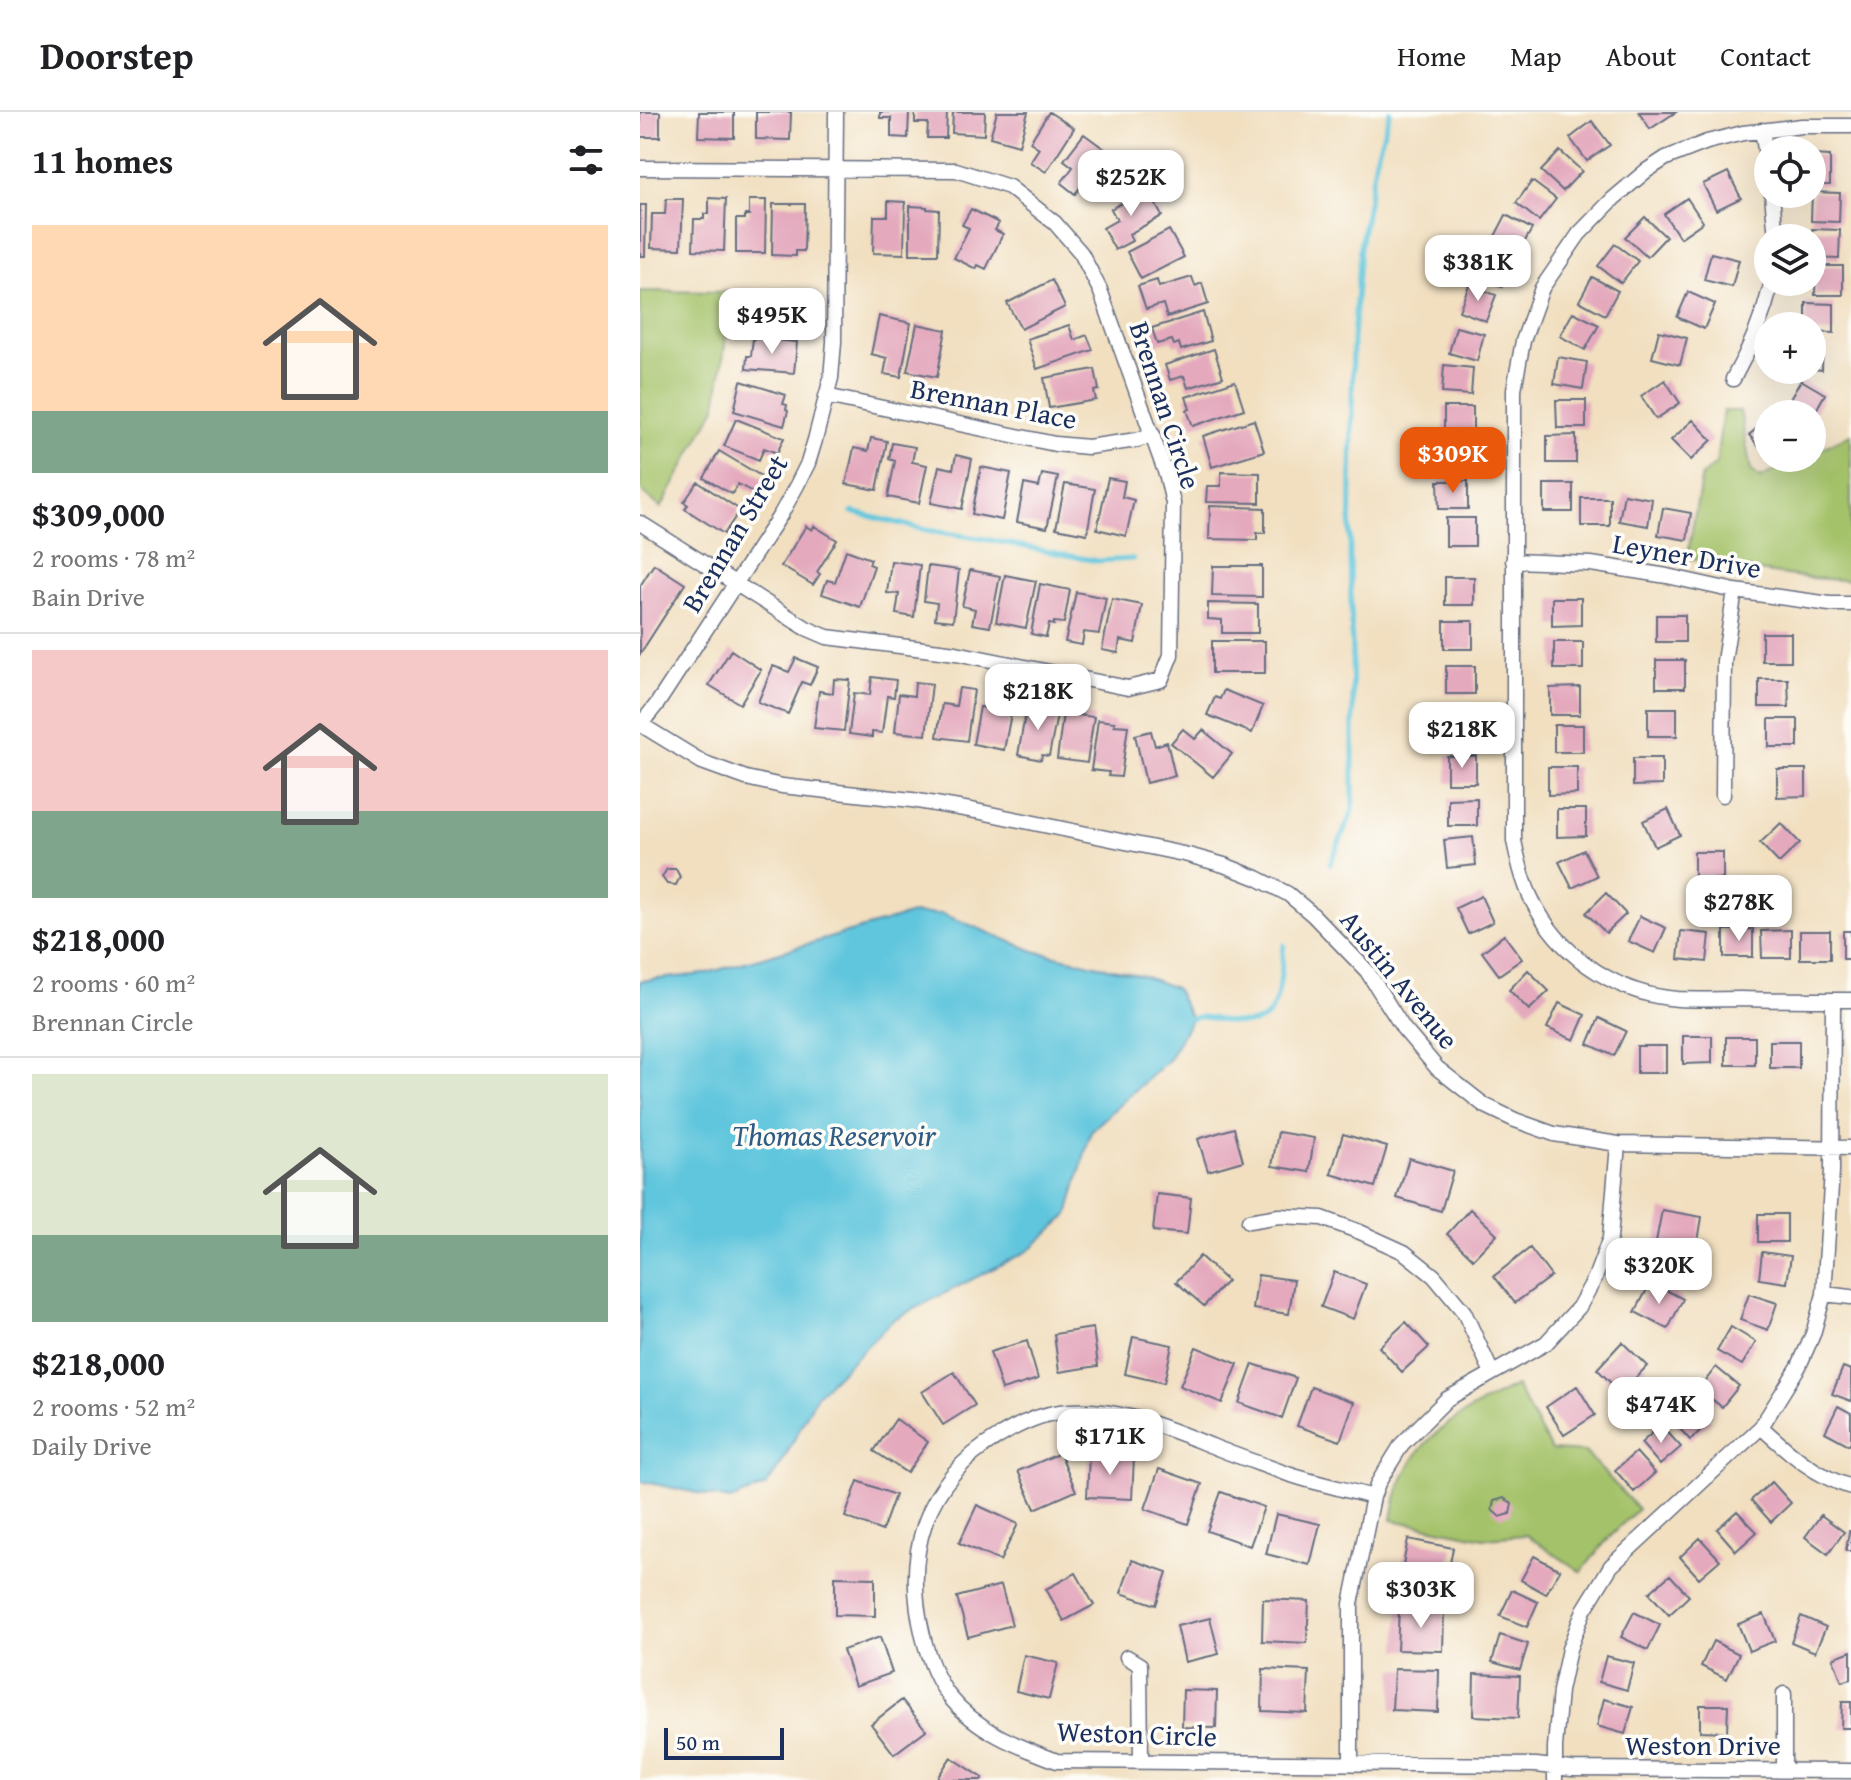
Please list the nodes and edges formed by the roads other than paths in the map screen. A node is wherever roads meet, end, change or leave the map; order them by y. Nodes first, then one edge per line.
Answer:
1 (836, 112) edge
2 (1851, 126) edge
3 (1762, 130) junction
4 (1763, 136) edge
5 (640, 168) edge
6 (836, 169) junction
7 (1769, 296) edge
8 (1733, 379) dead end
9 (826, 396) junction
10 (1153, 435) junction
11 (640, 523) edge
12 (1513, 561) junction
13 (735, 583) junction
14 (1735, 591) junction
15 (1851, 604) edge
16 (640, 724) edge
17 (1723, 795) dead end
18 (1833, 1000) junction
19 (1851, 1000) edge
20 (1618, 1144) junction
21 (1832, 1148) junction
22 (1851, 1148) edge
23 (1249, 1221) dead end
24 (1824, 1294) junction
25 (1851, 1297) edge
26 (1492, 1373) junction
27 (1761, 1427) junction
28 (1851, 1487) edge
29 (1373, 1497) junction
30 (1127, 1657) dead end
31 (1784, 1694) dead end
32 (1141, 1761) junction
33 (1351, 1763) junction
34 (1784, 1770) junction
35 (1851, 1771) edge
36 (1555, 1773) edge

1 - 6 street, Brennan Street
2 - 3 street
3 - 4 street
3 - 12 street
5 - 6 street, Brennan Circle
6 - 9 street, Brennan Street
6 - 10 street, Brennan Circle
7 - 8 street
9 - 10 street, Brennan Place
9 - 13 street, Brennan Street
10 - 13 street, Brennan Circle
11 - 13 street, Brennan Circle
12 - 14 street, Leyner Drive
12 - 18 street
13 - 16 street, Brennan Street
14 - 15 street, Leyner Drive
14 - 17 street
16 - 20 street, Austin Avenue
18 - 19 street
18 - 21 street
20 - 21 street, Austin Avenue
20 - 26 street
21 - 22 street, Austin Avenue
21 - 24 street
23 - 26 street
24 - 25 street
24 - 27 street
26 - 29 street
27 - 28 street
27 - 36 street
29 - 32 street, Weston Circle
29 - 33 street
30 - 32 street
31 - 34 street
32 - 33 street, Weston Circle
33 - 36 street, Weston Circle
34 - 35 street, Weston Drive
34 - 36 street, Weston Drive

